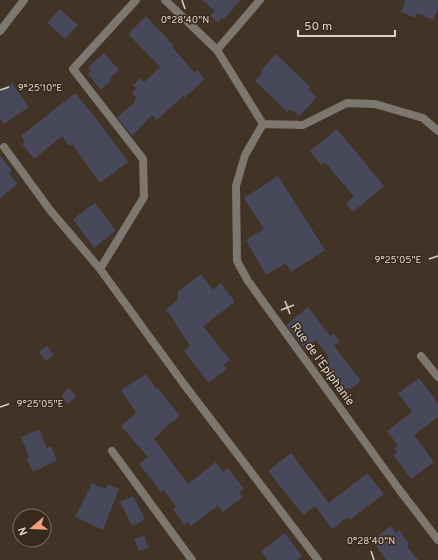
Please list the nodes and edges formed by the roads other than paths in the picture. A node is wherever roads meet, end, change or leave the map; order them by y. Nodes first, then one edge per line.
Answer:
1 (24, 0) edge
2 (136, 0) edge
3 (165, 0) edge
4 (260, 0) edge
5 (0, 31) edge
6 (217, 50) junction
7 (263, 124) junction
8 (438, 131) edge
9 (4, 147) dead end
10 (100, 269) junction
11 (421, 356) dead end
12 (438, 377) edge
13 (112, 451) dead end
14 (438, 540) edge
15 (192, 560) edge
16 (318, 560) edge

1 - 5 street
2 - 10 street
3 - 6 street
4 - 6 street
6 - 7 street
7 - 8 street
7 - 14 street, Rue de l'Epiphanie
9 - 10 street
10 - 16 street
11 - 12 street
13 - 15 street

